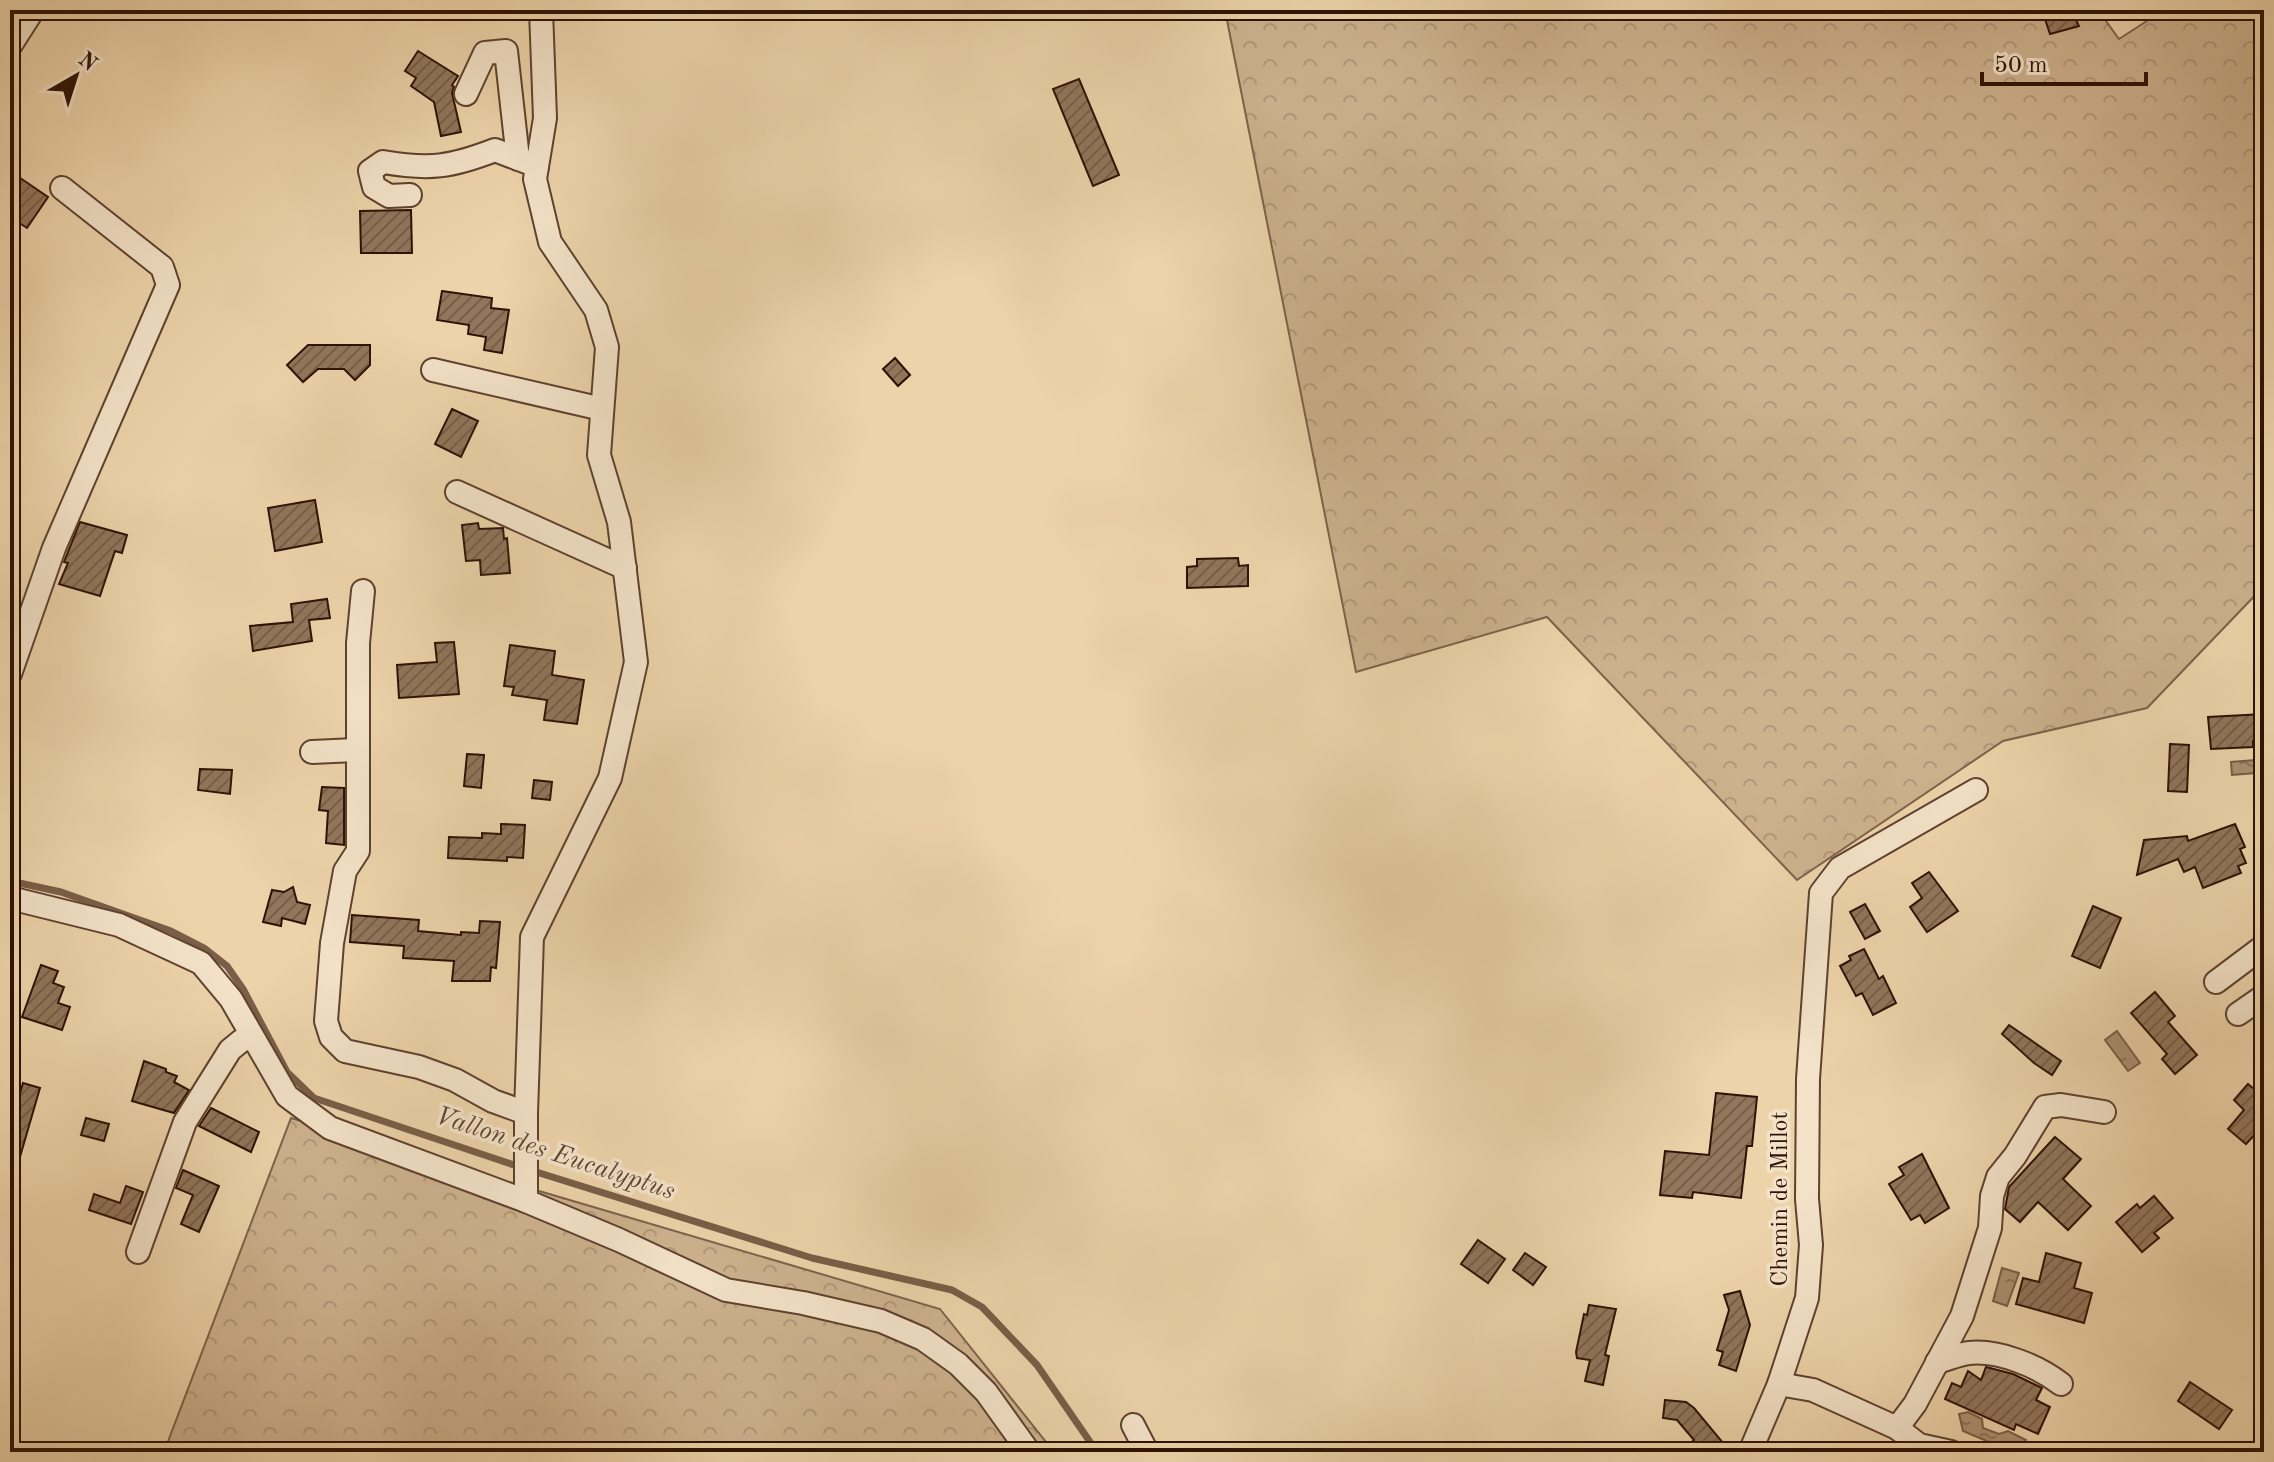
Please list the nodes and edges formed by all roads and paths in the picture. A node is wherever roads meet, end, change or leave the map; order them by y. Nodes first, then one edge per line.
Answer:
1 (33, 10) edge
2 (541, 10) edge
3 (10, 46) edge
4 (466, 94) dead end
5 (528, 162) junction
6 (62, 188) dead end
7 (410, 195) dead end
8 (433, 370) dead end
9 (602, 409) junction
10 (457, 492) dead end
11 (625, 568) junction
12 (363, 591) dead end
13 (10, 674) edge
14 (356, 750) junction
15 (312, 752) dead end
16 (1976, 790) dead end
17 (10, 898) edge
18 (2264, 946) edge
19 (2216, 982) dead end
20 (2263, 1003) edge
21 (2238, 1014) dead end
22 (251, 1037) junction
23 (2104, 1112) dead end
24 (526, 1113) junction
25 (526, 1190) junction
26 (138, 1252) dead end
27 (1937, 1362) junction
28 (1779, 1384) junction
29 (2061, 1384) dead end
30 (1133, 1425) dead end
31 (1897, 1428) junction
32 (1029, 1452) edge
33 (1147, 1452) edge
34 (1750, 1452) edge
35 (1951, 1452) edge

1 - 3 street
2 - 5 street
4 - 5 street
5 - 7 street
5 - 9 street
6 - 13 street
8 - 9 street
9 - 11 street
10 - 11 street
11 - 24 street
12 - 14 street
14 - 15 street
14 - 24 street
16 - 28 street, Chemin de Millot
17 - 22 street
18 - 19 street
20 - 21 street
22 - 25 street
22 - 26 street
23 - 27 street
24 - 25 street
25 - 32 street
27 - 29 street
27 - 31 street
28 - 31 street
28 - 34 street, Chemin de Millot
30 - 33 street
31 - 35 street

